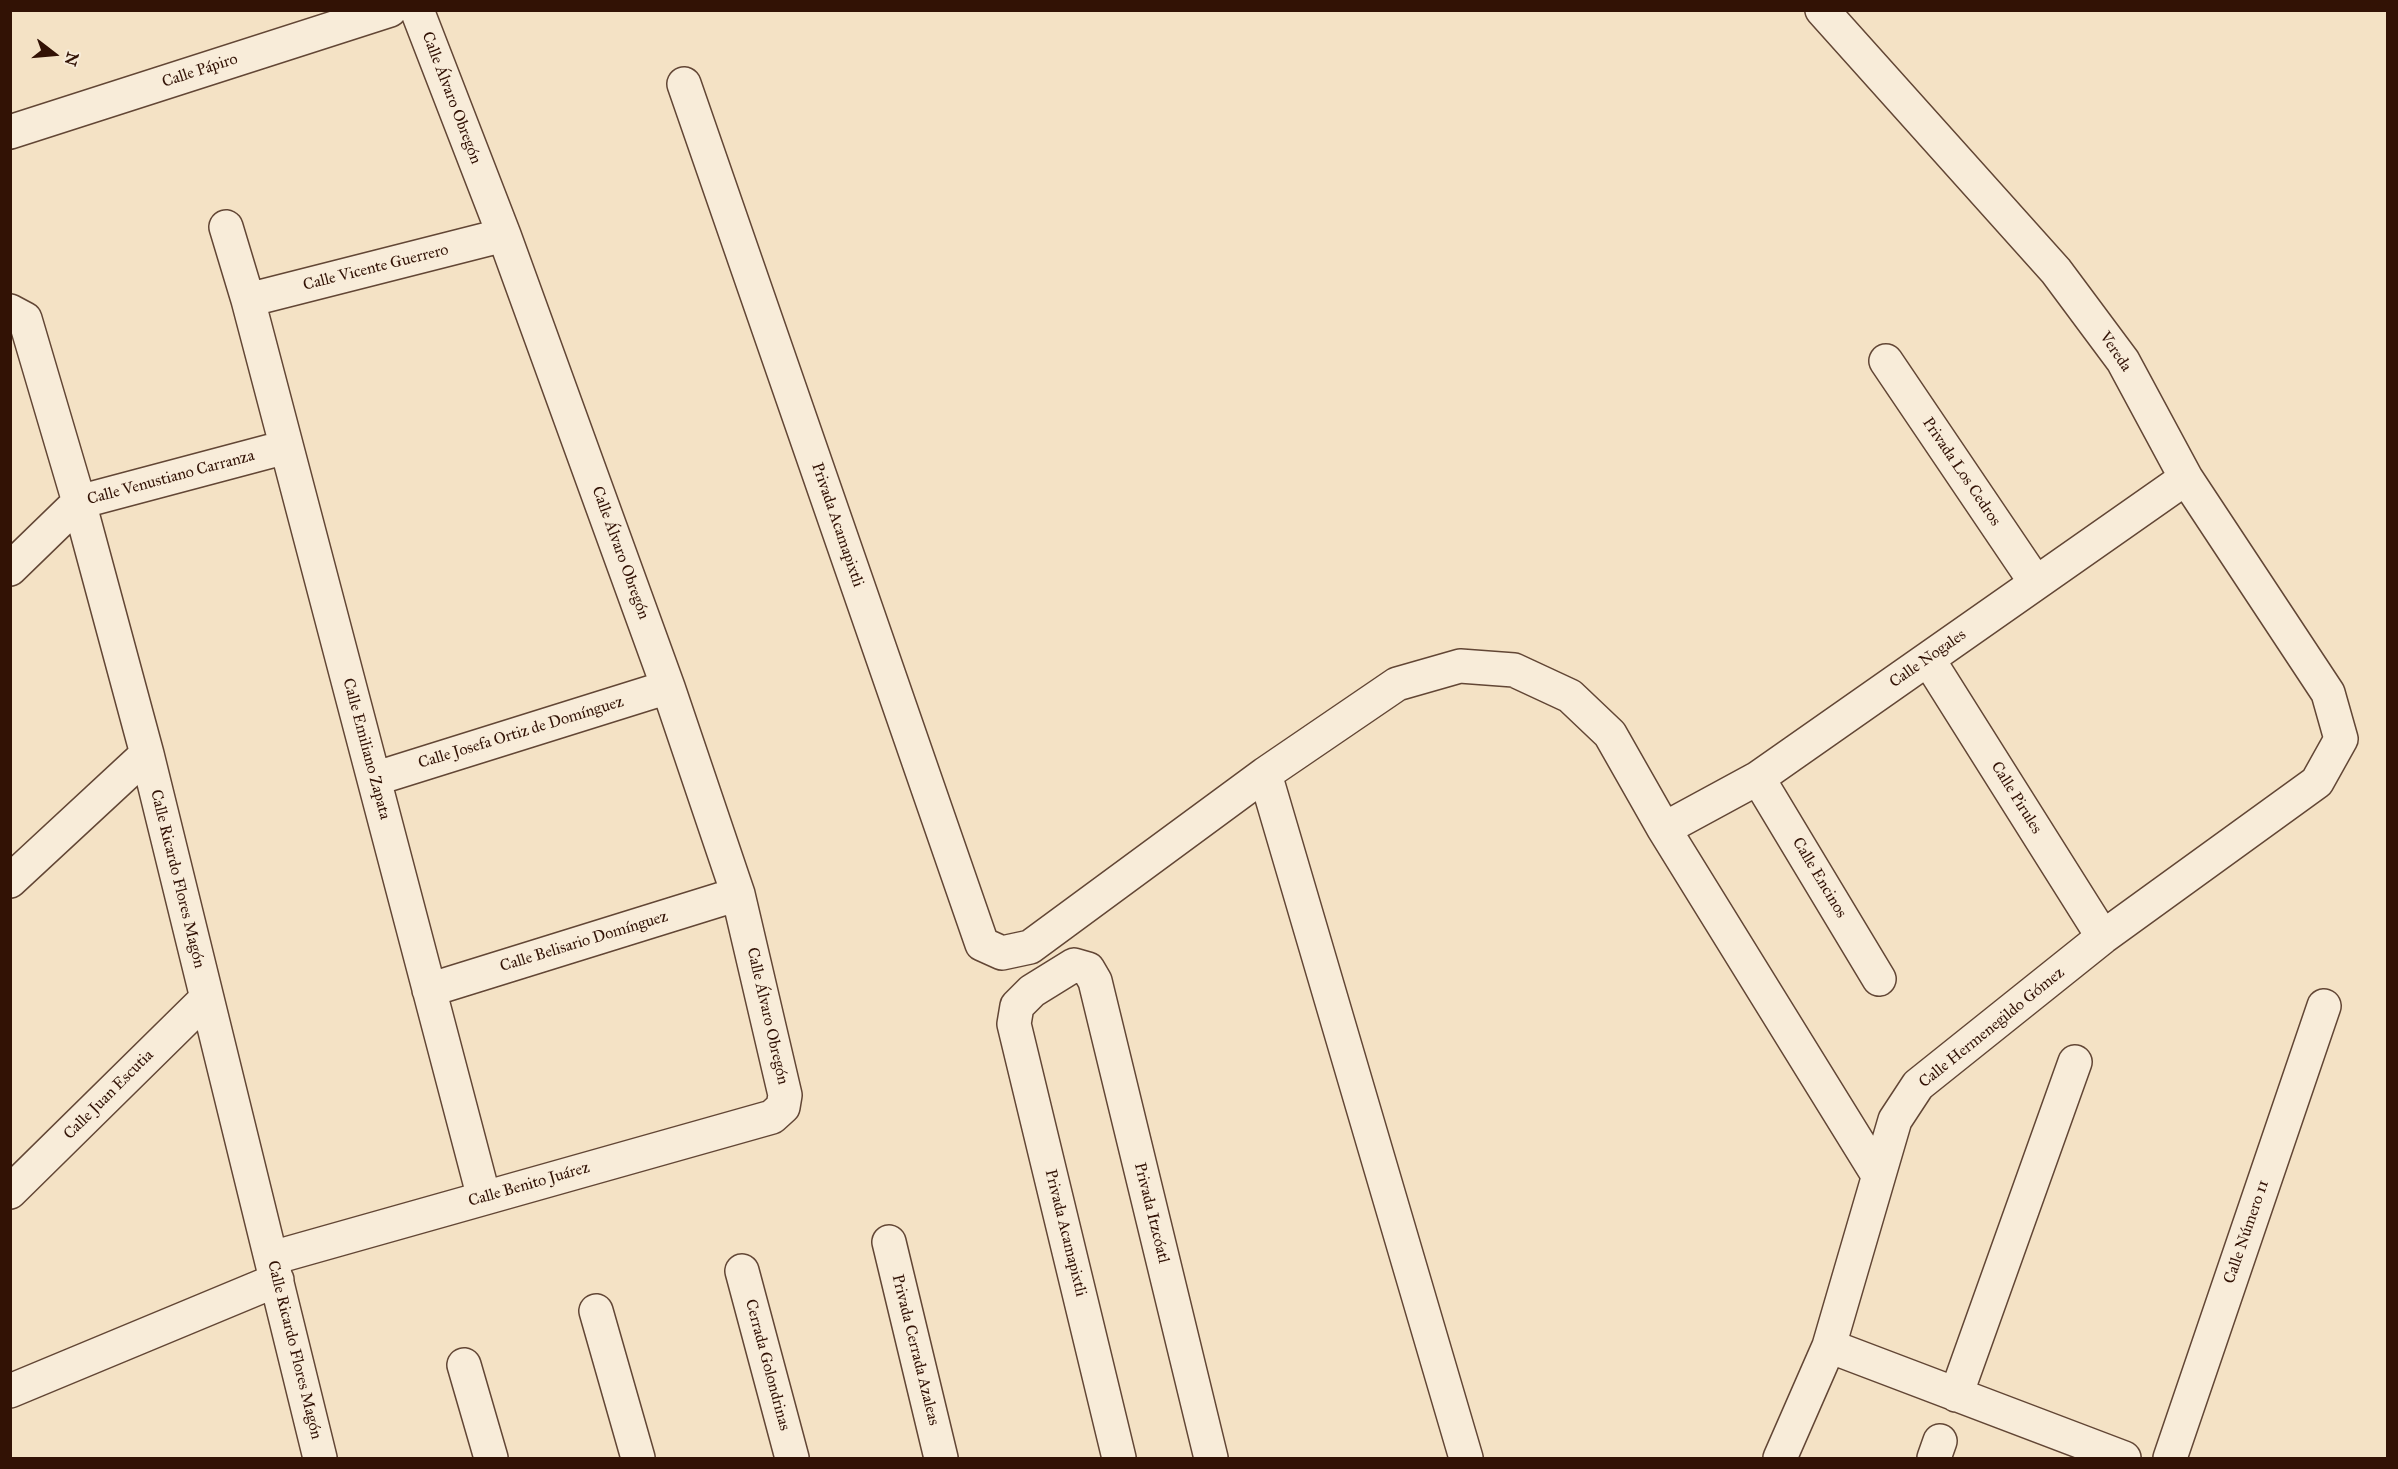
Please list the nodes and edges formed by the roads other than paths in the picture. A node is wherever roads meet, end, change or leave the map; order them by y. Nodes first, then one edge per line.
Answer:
1 (390, 10) edge
2 (417, 10) edge
3 (1822, 10) edge
4 (684, 84) dead end
5 (10, 132) edge
6 (226, 227) dead end
7 (504, 235) junction
8 (248, 300) junction
9 (10, 311) edge
10 (1886, 361) dead end
11 (286, 447) junction
12 (2186, 478) junction
13 (79, 502) junction
14 (10, 569) edge
15 (2036, 583) junction
16 (1928, 659) junction
17 (668, 687) junction
18 (2341, 739) joint
19 (147, 754) junction
20 (1265, 774) junction
21 (1758, 778) junction
22 (374, 779) junction
23 (1664, 829) junction
24 (10, 881) edge
25 (738, 894) junction
26 (2103, 937) junction
27 (1879, 979) dead end
28 (429, 990) junction
29 (207, 998) junction
30 (1017, 1006) joint
31 (2324, 1006) dead end
32 (2075, 1062) dead end
33 (783, 1107) joint
34 (1878, 1175) junction
35 (10, 1192) edge
36 (484, 1198) junction
37 (889, 1242) dead end
38 (274, 1269) junction
39 (742, 1271) dead end
40 (596, 1311) dead end
41 (1829, 1346) junction
42 (464, 1365) dead end
43 (10, 1391) edge
44 (1956, 1395) junction
45 (320, 1458) edge
46 (491, 1458) edge
47 (638, 1458) edge
48 (792, 1458) edge
49 (941, 1458) edge
50 (1119, 1458) edge
51 (1211, 1458) edge
52 (1466, 1458) edge
53 (1780, 1458) edge
54 (2124, 1458) edge
55 (2170, 1458) edge

1 - 5 street, Calle Pápiro
2 - 7 street, Calle Álvaro Obregón
3 - 12 street, Vereda
4 - 20 street, Privada Acamapixtli
6 - 8 street, Calle Emiliano Zapata
7 - 8 street, Calle Vicente Guerrero
7 - 17 street, Calle Álvaro Obregón
8 - 11 street, Calle Emiliano Zapata
9 - 13 street, Calle Ricardo Flores Magón
10 - 15 street, Privada Los Cedros
11 - 13 street, Calle Venustiano Carranza
11 - 22 street, Calle Emiliano Zapata
12 - 15 street, Calle Nogales
12 - 18 street, Vereda
13 - 14 street, Calle Venustiano Carranza
13 - 19 street, Calle Ricardo Flores Magón
15 - 16 street, Calle Nogales
16 - 21 street, Calle Nogales
16 - 26 street, Calle Pirules
17 - 22 street, Calle Josefa Ortiz de Domínguez
17 - 25 street, Calle Álvaro Obregón
18 - 26 street, Calle Hermenegildo Gómez
19 - 24 street
19 - 29 street, Calle Ricardo Flores Magón
20 - 23 street
20 - 52 street
21 - 23 street, Calle Nogales
21 - 27 street, Calle Encinos
22 - 28 street, Calle Emiliano Zapata
23 - 34 street
25 - 28 street, Calle Belisario Domínguez
25 - 33 street, Calle Álvaro Obregón
26 - 34 street, Calle Hermenegildo Gómez
28 - 36 street, Calle Emiliano Zapata
29 - 35 street, Calle Juan Escutia
29 - 38 street, Calle Ricardo Flores Magón
30 - 50 street, Privada Acamapixtli
30 - 51 street, Privada Itzcóatl
31 - 55 street, Calle Número 11
32 - 44 street
33 - 36 street, Calle Benito Juárez
34 - 41 street, Calle Hermenegildo Gómez
36 - 38 street, Calle Benito Juárez
37 - 49 street, Privada Cerrada Azaleas
38 - 43 street, Calle Benito Juárez
38 - 45 street, Calle Ricardo Flores Magón
39 - 48 street, Cerrada Golondrinas
40 - 47 street
41 - 44 street
41 - 53 street, Calle Hermenegildo Gómez
42 - 46 street
44 - 54 street

